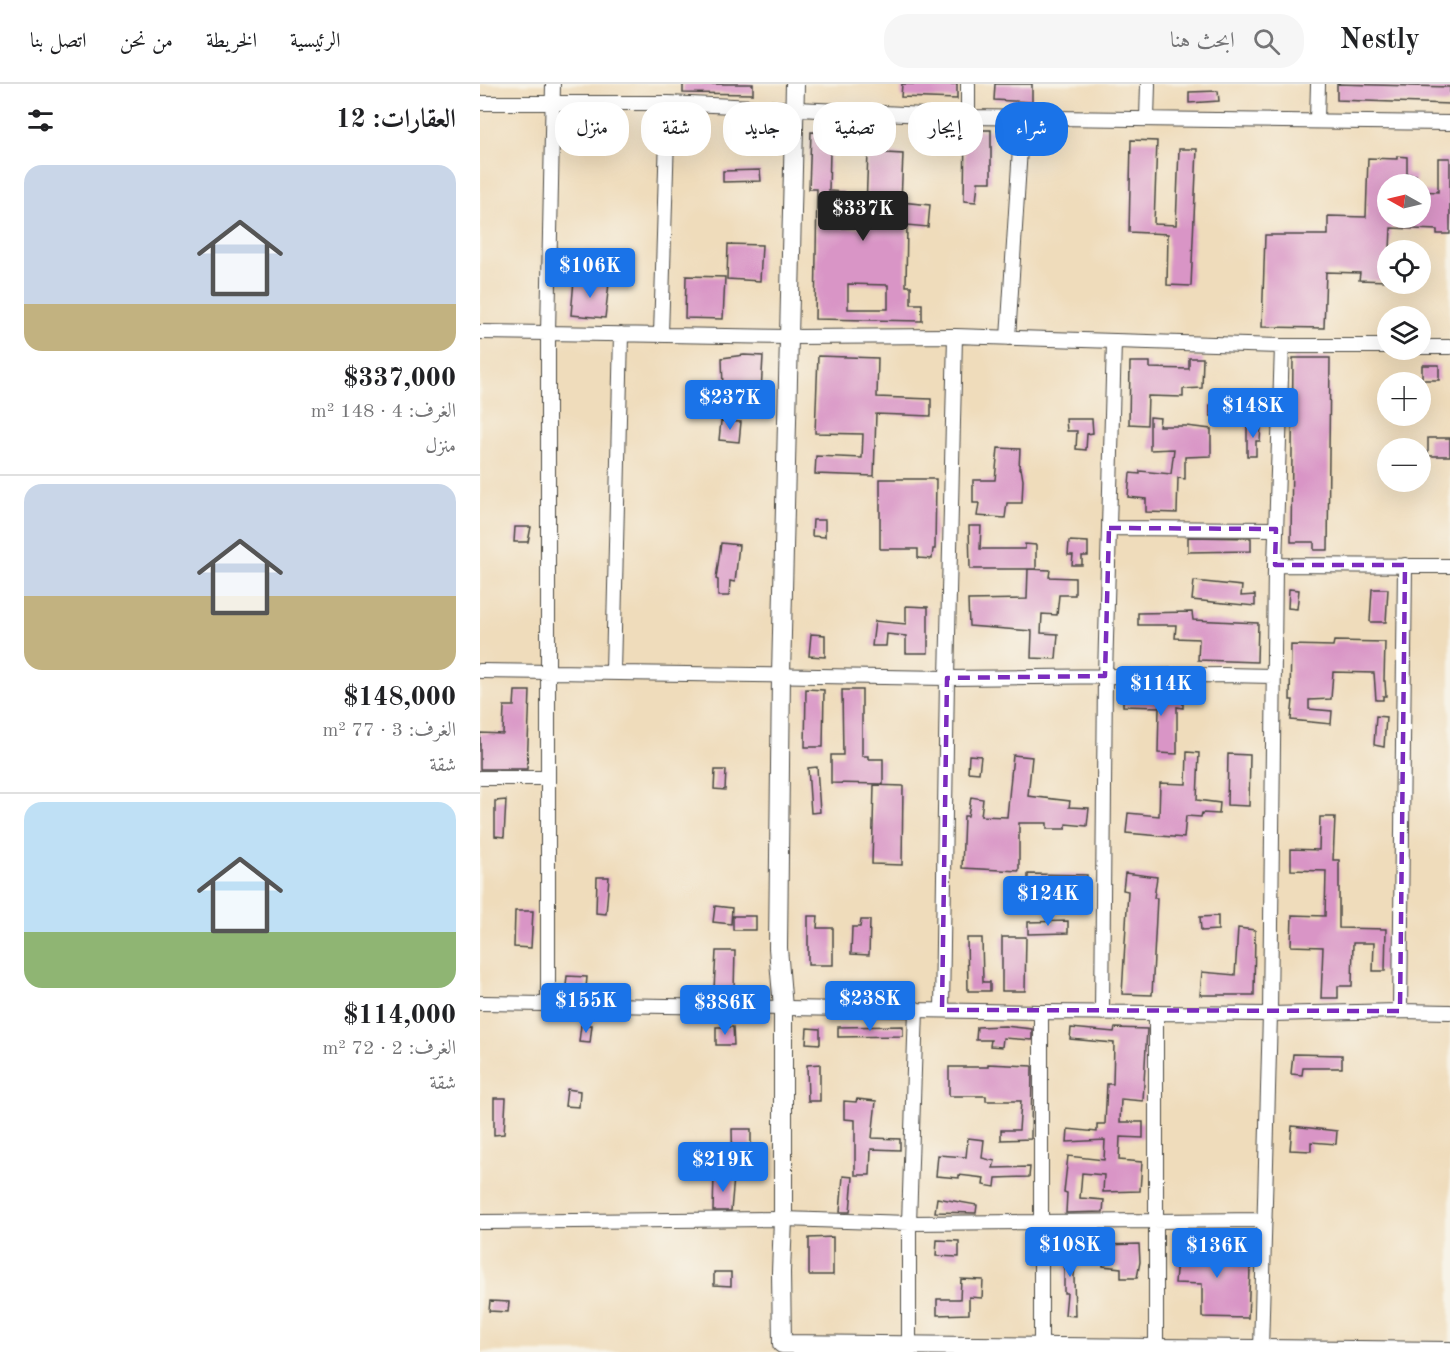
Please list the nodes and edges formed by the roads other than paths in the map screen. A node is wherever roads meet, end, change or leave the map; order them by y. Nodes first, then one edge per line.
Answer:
1 (554, 84) edge
2 (795, 84) edge
3 (968, 84) edge
4 (1148, 84) edge
5 (1318, 84) edge
6 (553, 102) junction
7 (795, 102) edge
8 (968, 102) edge
9 (480, 103) edge
10 (641, 103) edge
11 (801, 109) edge
12 (908, 114) edge
13 (1068, 118) edge
14 (1148, 119) junction
15 (1317, 120) junction
16 (1450, 123) edge
17 (666, 156) edge
18 (794, 156) edge
19 (1020, 156) edge
20 (480, 332) edge
21 (548, 333) junction
22 (621, 334) junction
23 (661, 335) junction
24 (955, 336) junction
25 (789, 337) junction
26 (1008, 338) junction
27 (1114, 341) junction
28 (1282, 346) junction
29 (1377, 346) edge
30 (1431, 346) edge
31 (1450, 347) edge
32 (1109, 528) junction
33 (1276, 529) junction
34 (1275, 565) junction
35 (1405, 565) junction
36 (1450, 566) edge
37 (480, 671) edge
38 (547, 672) junction
39 (613, 672) junction
40 (782, 675) junction
41 (1105, 676) junction
42 (1274, 676) junction
43 (947, 678) junction
44 (480, 778) edge
45 (548, 778) junction
46 (480, 1003) edge
47 (548, 1004) junction
48 (783, 1008) junction
49 (916, 1009) junction
50 (942, 1010) junction
51 (1400, 1011) junction
52 (1041, 1012) junction
53 (1102, 1012) junction
54 (1450, 1012) edge
55 (1156, 1013) junction
56 (1270, 1014) junction
57 (783, 1219) junction
58 (1265, 1220) junction
59 (1156, 1221) junction
60 (480, 1222) edge
61 (1040, 1222) junction
62 (909, 1223) junction
63 (782, 1348) edge
64 (909, 1348) edge
65 (1041, 1350) edge
66 (1156, 1350) edge
67 (1254, 1350) edge
68 (1326, 1351) edge
69 (1428, 1351) edge
70 (1450, 1351) edge

1 - 6 street
2 - 7 street
3 - 8 street
4 - 14 street
5 - 15 street
6 - 9 street
6 - 10 street
6 - 21 street
11 - 12 street
13 - 14 street
14 - 15 street
15 - 16 street
17 - 23 street
18 - 25 street
19 - 26 street
20 - 21 street
21 - 22 street
21 - 38 street
22 - 23 street
22 - 39 street
23 - 25 street
24 - 25 street
24 - 26 street
24 - 43 street
25 - 40 street
26 - 27 street
27 - 28 street
27 - 32 street
28 - 29 street
28 - 33 street
30 - 31 street
32 - 33 street
32 - 41 street
33 - 34 street
34 - 35 street
34 - 42 street
35 - 36 street
35 - 51 street
37 - 38 street
38 - 39 street
38 - 45 street
39 - 40 street
40 - 43 street
40 - 48 street
41 - 42 street
41 - 43 street
41 - 53 street
42 - 56 street
43 - 50 street
44 - 45 street
45 - 47 street
46 - 47 street
47 - 48 street
48 - 49 street
48 - 57 street
49 - 50 street
49 - 62 street
50 - 52 street
51 - 54 street
51 - 56 street
52 - 53 street
52 - 61 street
53 - 55 street
55 - 56 street
55 - 59 street
56 - 58 street
57 - 60 street
57 - 62 street
57 - 63 street
58 - 59 street
58 - 67 street
59 - 61 street
59 - 66 street
61 - 62 street
61 - 65 street
62 - 64 street
63 - 64 street
64 - 65 street
65 - 66 street
66 - 67 street
67 - 68 street
68 - 69 street
69 - 70 street

